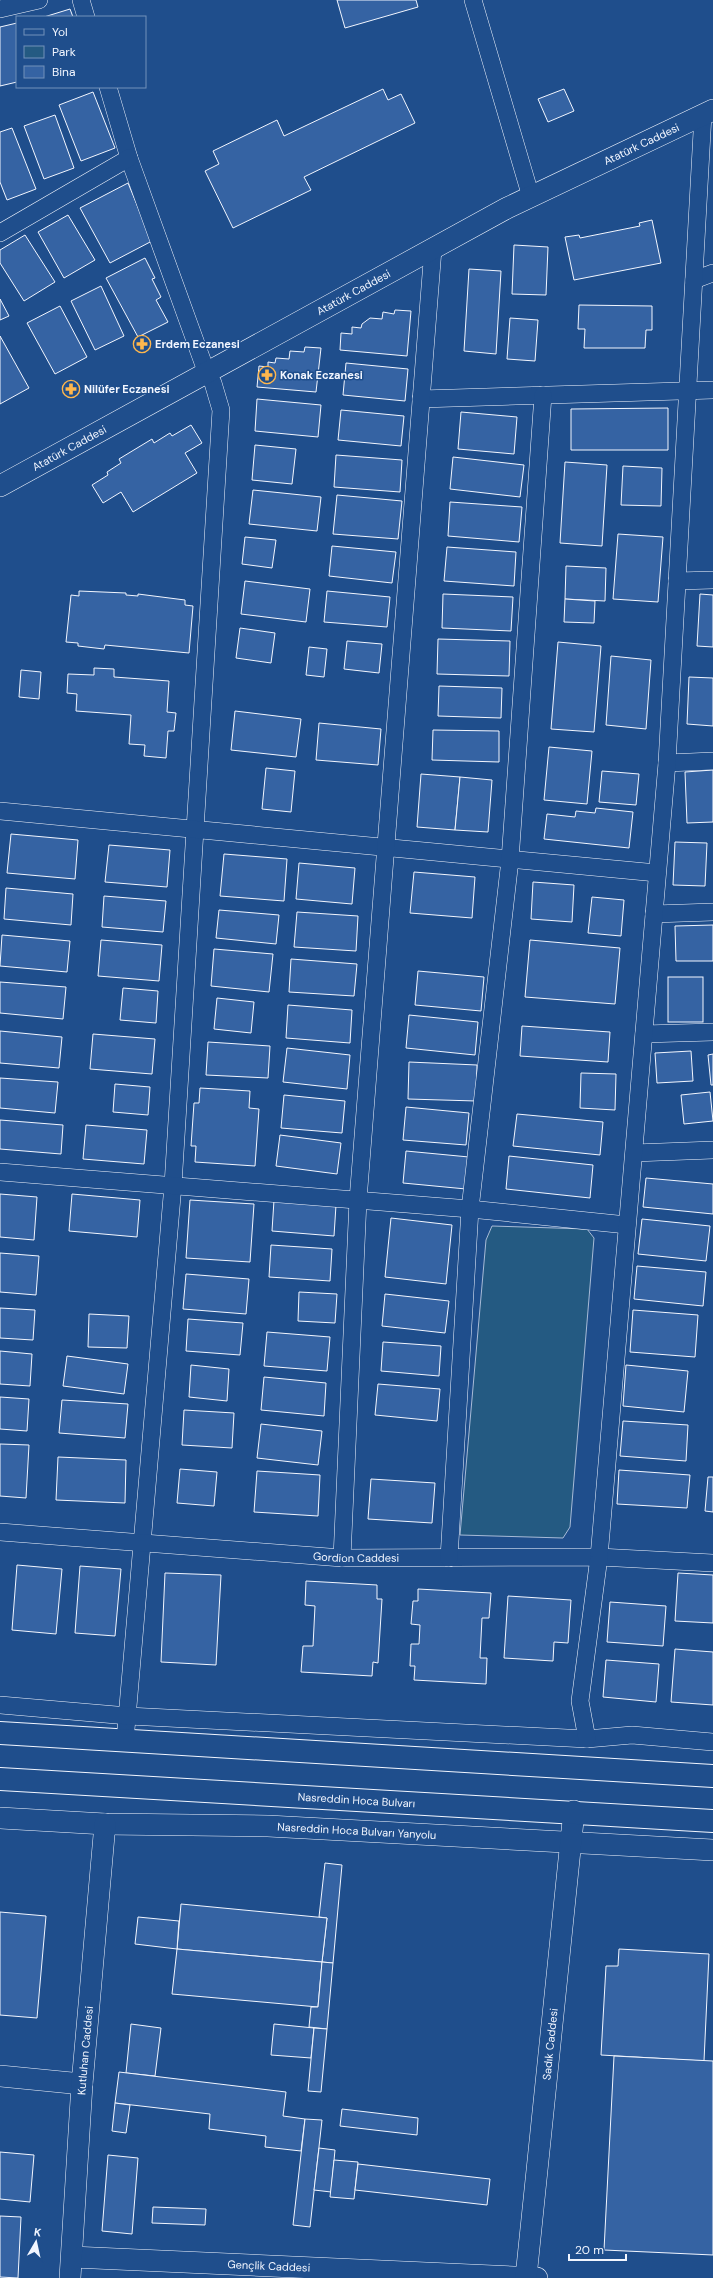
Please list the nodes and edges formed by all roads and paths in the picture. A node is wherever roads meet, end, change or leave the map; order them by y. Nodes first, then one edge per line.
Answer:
1 (39, 0) edge
2 (81, 0) edge
3 (473, 0) edge
4 (0, 9) edge
5 (86, 16) edge
6 (108, 88) edge
7 (708, 112) edge
8 (129, 158) junction
9 (531, 196) junction
10 (0, 233) edge
11 (433, 249) junction
12 (713, 273) edge
13 (694, 280) junction
14 (206, 371) junction
15 (688, 389) junction
16 (713, 390) edge
17 (543, 395) junction
18 (421, 400) junction
19 (0, 486) edge
20 (713, 580) edge
21 (677, 581) junction
22 (713, 761) edge
23 (667, 763) junction
24 (0, 812) edge
25 (194, 830) junction
26 (386, 848) junction
27 (510, 860) junction
28 (657, 873) junction
29 (713, 912) edge
30 (654, 914) junction
31 (713, 1032) edge
32 (644, 1034) junction
33 (713, 1150) edge
34 (634, 1153) junction
35 (0, 1172) edge
36 (173, 1185) junction
37 (358, 1200) junction
38 (470, 1209) junction
39 (627, 1225) junction
40 (0, 1532) edge
41 (142, 1542) junction
42 (599, 1557) junction
43 (342, 1558) junction
44 (449, 1558) junction
45 (713, 1563) edge
46 (0, 1705) edge
47 (128, 1716) junction
48 (0, 1733) edge
49 (587, 1739) junction
50 (125, 1741) junction
51 (713, 1742) edge
52 (713, 1776) edge
53 (0, 1779) edge
54 (574, 1811) junction
55 (0, 1818) edge
56 (713, 1821) edge
57 (105, 1824) junction
58 (571, 1843) junction
59 (713, 1850) edge
60 (0, 2076) edge
61 (82, 2084) junction
62 (72, 2257) junction
63 (70, 2278) edge
64 (532, 2278) edge

1 - 4 street
2 - 5 street
3 - 9 street
6 - 8 street
7 - 9 street, Atatürk Caddesi
7 - 13 street
8 - 10 street
8 - 14 street
9 - 11 street, Atatürk Caddesi
11 - 14 street, Atatürk Caddesi
11 - 18 street
12 - 13 street
13 - 15 street
14 - 19 street, Atatürk Caddesi
14 - 25 street
15 - 16 street
15 - 17 street
15 - 21 street
17 - 18 street
17 - 27 street
18 - 26 street
20 - 21 street
21 - 23 street
22 - 23 street
23 - 28 street
24 - 25 street
25 - 26 street
25 - 36 street
26 - 27 street
26 - 37 street
27 - 28 street
27 - 38 street
28 - 30 street
29 - 30 street
30 - 32 street
31 - 32 street
32 - 34 street
33 - 34 street
34 - 39 street
35 - 36 street
36 - 37 street
36 - 41 street
37 - 38 street
37 - 43 street
38 - 39 street
38 - 44 street
39 - 42 street
40 - 41 street, Gordion Caddesi
41 - 43 street, Gordion Caddesi
41 - 47 street
42 - 44 street, Gordion Caddesi
42 - 45 street, Gordion Caddesi
42 - 49 street
43 - 44 street, Gordion Caddesi
46 - 47 street
47 - 49 street
47 - 50 street
48 - 50 highway
49 - 51 street
50 - 52 highway
53 - 54 highway, Nasreddin Hoca Bulvarı
54 - 56 highway, Nasreddin Hoca Bulvarı
54 - 58 street, Sadık Caddesi
55 - 57 street, Nasreddin Hoca Bulvarı Yanyolu
57 - 58 street, Nasreddin Hoca Bulvarı Yanyolu
57 - 61 street, Kutluhan Caddesi
58 - 59 street, Nasreddin Hoca Bulvarı Yanyolu
58 - 64 street, Sadık Caddesi
60 - 61 street
61 - 62 street, Kutluhan Caddesi
62 - 63 street, Kutluhan Caddesi
62 - 64 street, Gençlik Caddesi

